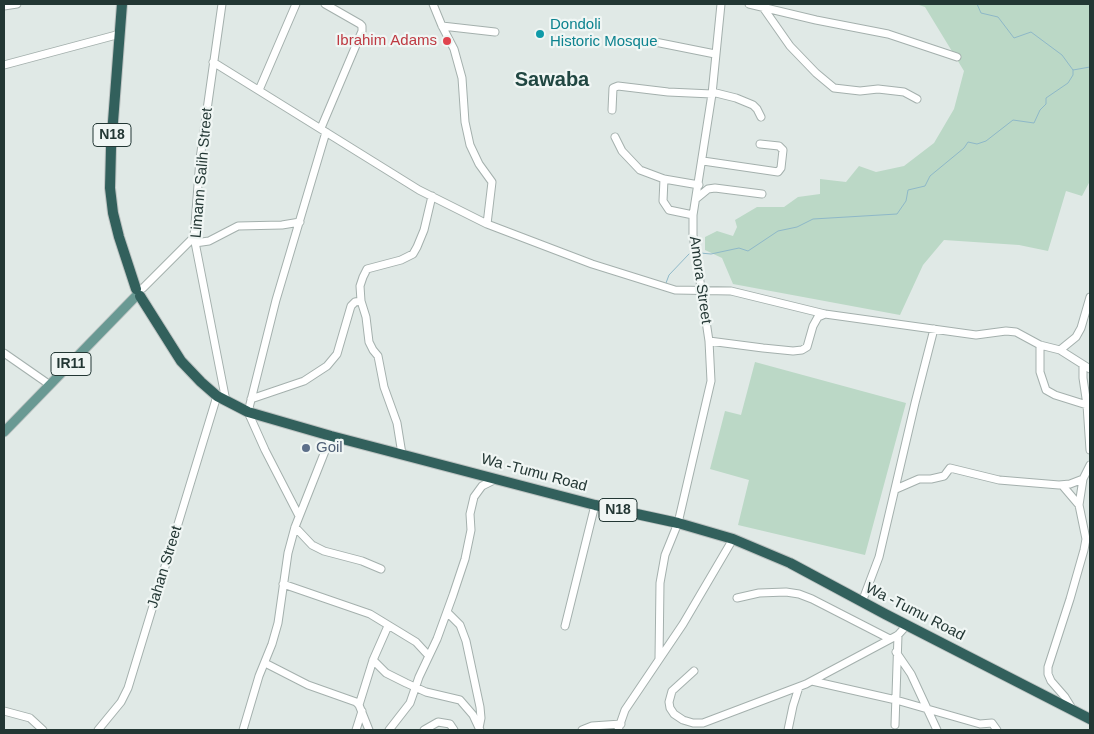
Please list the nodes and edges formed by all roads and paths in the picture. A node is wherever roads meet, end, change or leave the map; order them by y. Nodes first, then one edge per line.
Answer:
1 (17, 4) edge
2 (122, 4) edge
3 (222, 4) edge
4 (296, 4) edge
5 (325, 4) edge
6 (433, 4) edge
7 (721, 4) edge
8 (749, 4) edge
9 (4, 6) edge
10 (762, 6) junction
11 (442, 26) junction
12 (495, 32) dead end
13 (120, 34) junction
14 (650, 40) dead end
15 (715, 54) junction
16 (957, 57) dead end
17 (214, 62) junction
18 (4, 65) edge
19 (259, 90) junction
20 (712, 93) junction
21 (917, 99) dead end
22 (612, 110) dead end
23 (760, 118) dead end
24 (323, 130) junction
25 (615, 137) dead end
26 (760, 144) dead end
27 (703, 162) junction
28 (664, 179) junction
29 (699, 185) junction
30 (762, 194) dead end
31 (432, 196) junction
32 (697, 198) junction
33 (694, 215) junction
34 (300, 222) junction
35 (486, 224) junction
36 (194, 240) junction
37 (701, 291) junction
38 (140, 292) junction
39 (1090, 297) edge
40 (361, 301) junction
41 (825, 314) junction
42 (934, 329) junction
43 (709, 341) junction
44 (1040, 345) junction
45 (1060, 350) junction
46 (4, 354) edge
47 (1087, 367) edge
48 (50, 385) junction
49 (222, 398) junction
50 (251, 399) junction
51 (1089, 406) edge
52 (248, 412) junction
53 (4, 432) edge
54 (331, 436) junction
55 (1090, 450) edge
56 (402, 454) junction
57 (1090, 466) edge
58 (496, 478) junction
59 (1083, 479) junction
60 (1062, 485) junction
61 (896, 489) junction
62 (595, 505) junction
63 (1080, 505) junction
64 (299, 516) junction
65 (678, 523) junction
66 (295, 527) junction
67 (733, 539) junction
68 (381, 570) dead end
69 (284, 584) junction
70 (737, 598) dead end
71 (862, 602) junction
72 (447, 612) junction
73 (907, 625) junction
74 (388, 626) junction
75 (565, 626) dead end
76 (898, 634) junction
77 (890, 639) junction
78 (896, 652) junction
79 (428, 655) junction
80 (659, 659) junction
81 (373, 660) junction
82 (265, 663) junction
83 (694, 671) dead end
84 (812, 681) junction
85 (415, 687) junction
86 (800, 687) junction
87 (895, 700) junction
88 (360, 708) junction
89 (928, 709) junction
90 (1073, 710) junction
91 (4, 711) edge
92 (1090, 719) edge
93 (895, 725) dead end
94 (619, 727) edge
95 (479, 729) edge
96 (44, 730) edge
97 (98, 730) edge
98 (243, 730) edge
99 (356, 730) edge
100 (371, 730) edge
101 (389, 730) edge
102 (424, 730) edge
103 (454, 730) edge
104 (582, 730) edge
105 (788, 730) edge
106 (937, 730) edge
107 (996, 730) edge

1 - 9 street
2 - 13 highway, N18
3 - 17 street, Limann Salih Street
4 - 19 street
5 - 24 street
6 - 11 street
7 - 15 street, Amora Street
8 - 10 street
10 - 16 street
10 - 21 street
11 - 12 street
11 - 35 street
13 - 18 street
13 - 38 highway, N18
14 - 15 street
15 - 20 street, Amora Street
17 - 19 street
17 - 36 street, Limann Salih Street
19 - 24 street
20 - 22 street
20 - 23 street
20 - 27 street, Amora Street
24 - 31 street
24 - 34 street
25 - 28 street
26 - 27 street
27 - 29 street, Amora Street
28 - 29 street
28 - 33 street
29 - 32 street, Amora Street
30 - 32 street
31 - 35 street
31 - 40 street
32 - 33 street, Amora Street
33 - 37 street, Amora Street
34 - 36 street
34 - 50 street
35 - 37 street
36 - 38 street
36 - 49 street, Limann Salih Street
37 - 41 street
37 - 43 street, Amora Street
38 - 48 main road, IR11
38 - 49 highway, Wa -Tumu Road / N18
39 - 45 street
40 - 50 street
40 - 56 street
41 - 42 street
41 - 43 street
42 - 44 street
42 - 61 street
43 - 65 street, Amora Street
44 - 45 street
44 - 51 street
45 - 47 street
46 - 48 street
47 - 51 street
48 - 53 main road, IR11
49 - 52 highway, Wa -Tumu Road / N18
49 - 97 street, Jahan Street
50 - 52 street
51 - 55 street
52 - 54 highway, Wa -Tumu Road / N18
52 - 64 street
54 - 56 highway, Wa -Tumu Road / N18
54 - 64 street
56 - 58 highway, Wa -Tumu Road / N18
57 - 59 street
58 - 62 highway, Wa -Tumu Road / N18
58 - 72 street
59 - 60 street
59 - 63 street
60 - 61 street
60 - 63 street
61 - 71 street
62 - 65 highway, Wa -Tumu Road / N18
62 - 75 street
63 - 90 street
64 - 66 street
65 - 67 highway, Wa -Tumu Road / N18
65 - 80 street, Amora Street
66 - 68 street
66 - 69 street
67 - 71 highway, Wa -Tumu Road / N18
67 - 80 street
69 - 74 street
69 - 82 street
70 - 77 street
71 - 73 highway, Wa -Tumu Road / N18
72 - 79 street
72 - 95 street
73 - 76 street
73 - 90 highway, Wa -Tumu Road / N18
74 - 79 street
74 - 81 street
76 - 77 street
76 - 78 street
77 - 84 street
78 - 87 street
78 - 89 street
79 - 85 street
80 - 94 street
81 - 85 street
81 - 88 street
82 - 88 street
82 - 98 street
83 - 86 street
84 - 86 street
84 - 87 street
85 - 95 street
85 - 101 street
86 - 105 street
87 - 89 street
87 - 93 street
88 - 99 street
88 - 100 street
89 - 106 street
89 - 107 street
90 - 92 highway, Wa -Tumu Road / N18
91 - 96 street
94 - 104 street
102 - 103 street

